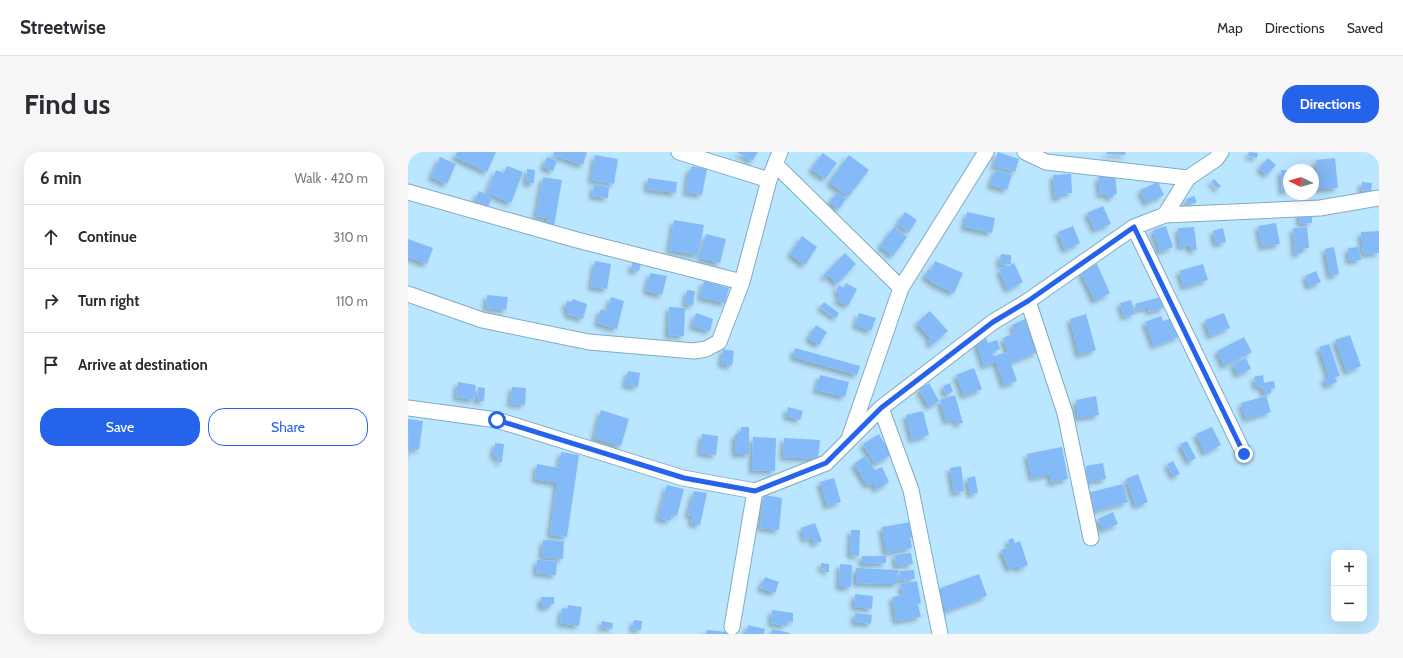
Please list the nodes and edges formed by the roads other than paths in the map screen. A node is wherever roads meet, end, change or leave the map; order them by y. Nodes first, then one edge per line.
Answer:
1 (679, 152) edge
2 (986, 152) edge
3 (1025, 152) edge
4 (1221, 152) edge
5 (778, 158) edge
6 (1188, 178) junction
7 (769, 180) junction
8 (408, 192) edge
9 (1379, 198) edge
10 (1165, 215) junction
11 (1134, 227) junction
12 (742, 282) junction
13 (902, 288) junction
14 (408, 294) edge
15 (1028, 301) junction
16 (408, 408) edge
17 (881, 408) junction
18 (849, 440) junction
19 (1244, 454) dead end
20 (755, 491) junction
21 (1091, 538) dead end
22 (732, 627) dead end
23 (940, 634) edge

1 - 7 street
2 - 13 street
3 - 6 street
4 - 6 street
5 - 7 street
5 - 13 street
6 - 10 street
7 - 12 street
8 - 12 street
9 - 10 street
10 - 11 street
11 - 15 street
11 - 19 street
12 - 14 street
13 - 18 street
15 - 17 street
15 - 21 street
16 - 20 street
17 - 18 street
17 - 23 street
18 - 20 street
20 - 22 street

